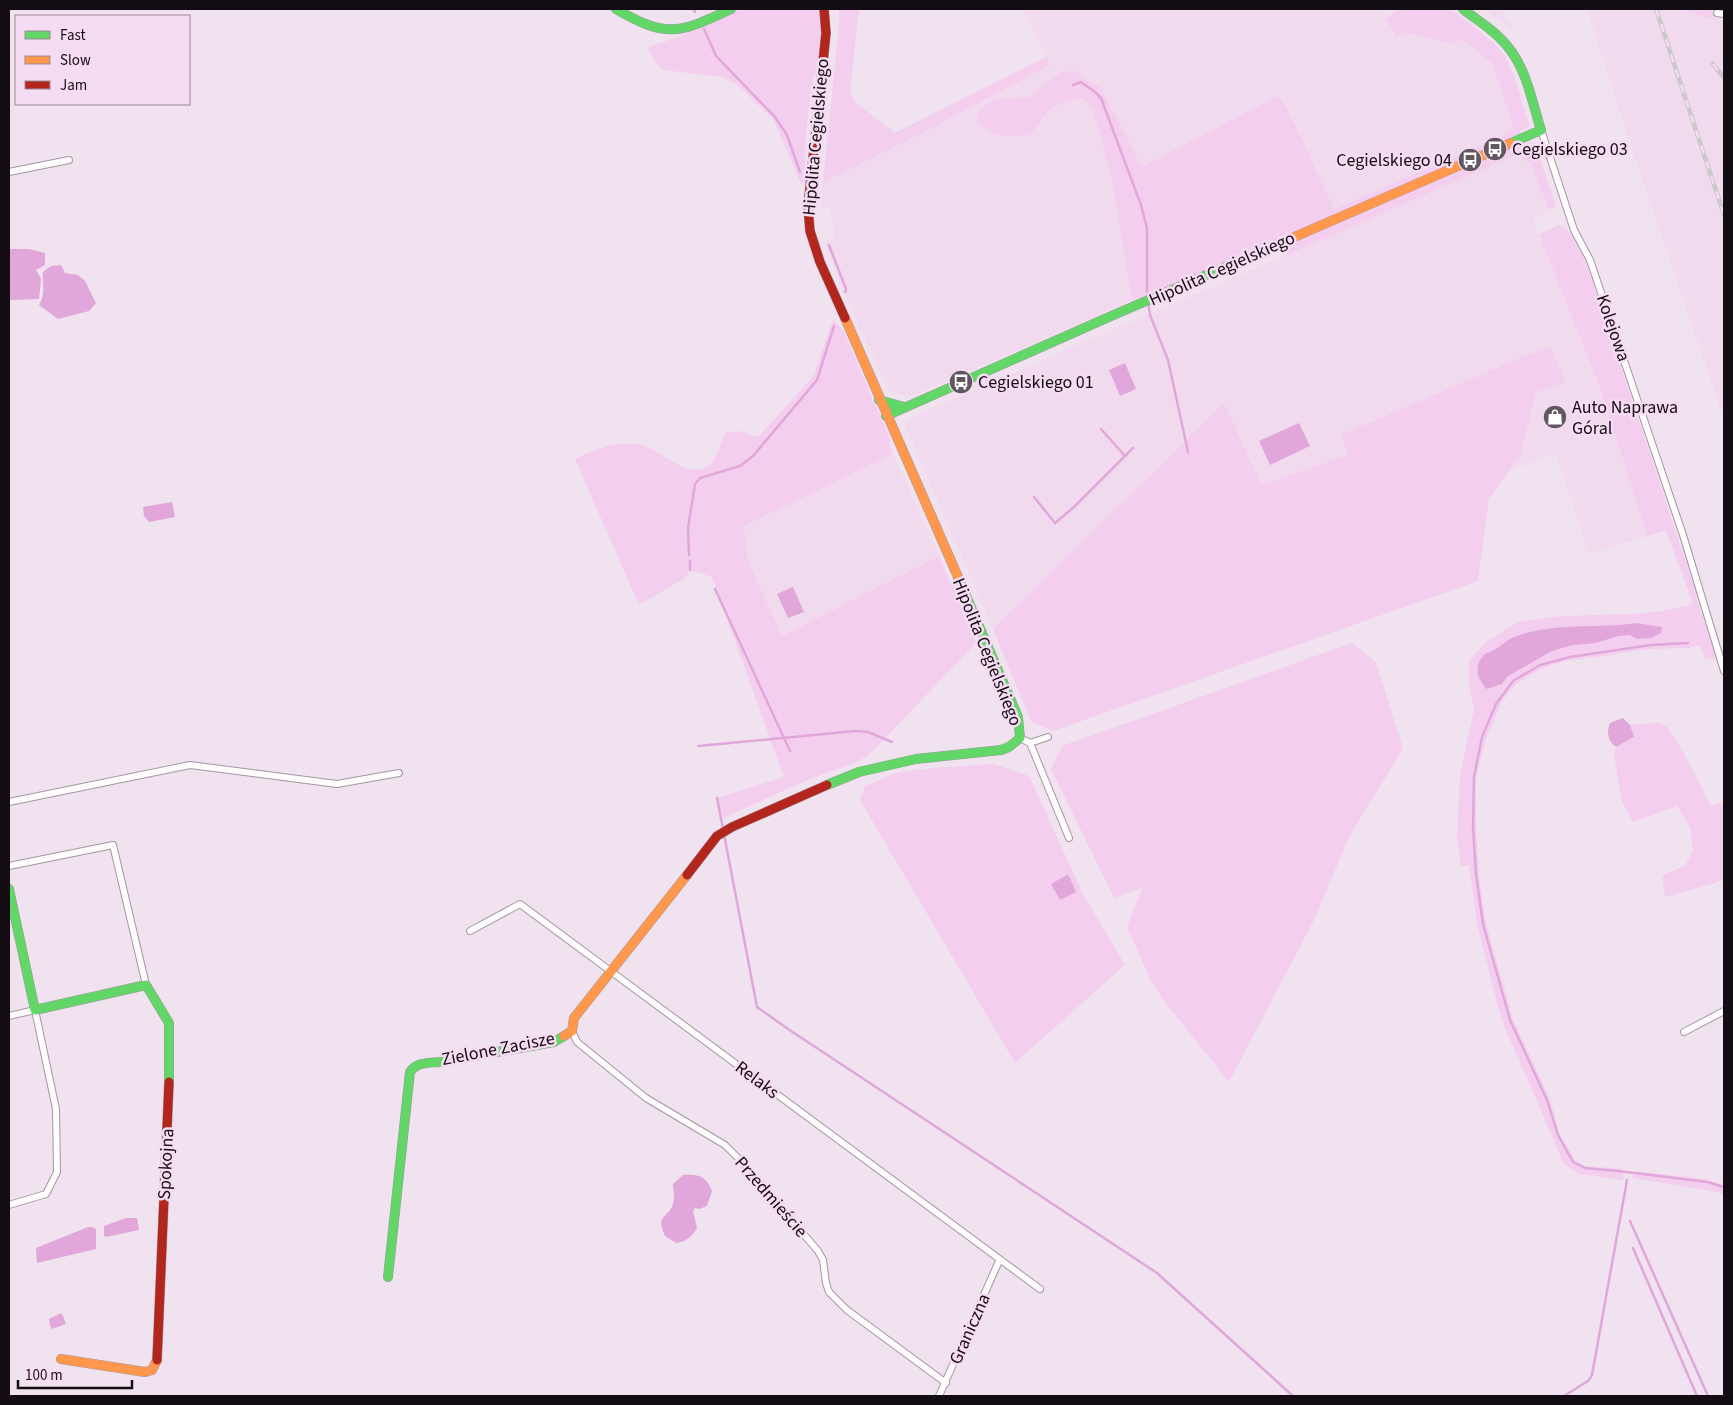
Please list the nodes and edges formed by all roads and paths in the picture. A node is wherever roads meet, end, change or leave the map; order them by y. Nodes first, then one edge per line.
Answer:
1 (616, 9) edge
2 (731, 9) edge
3 (824, 9) edge
4 (1463, 9) edge
5 (1540, 130) junction
6 (69, 160) dead end
7 (9, 172) edge
8 (880, 400) junction
9 (904, 407) junction
10 (886, 416) junction
11 (1724, 671) edge
12 (1048, 737) dead end
13 (1020, 738) junction
14 (1030, 743) junction
15 (399, 773) dead end
16 (9, 802) edge
17 (724, 832) joint
18 (1069, 838) dead end
19 (9, 866) edge
20 (9, 889) edge
21 (470, 931) dead end
22 (611, 972) junction
23 (146, 984) junction
24 (35, 1010) junction
25 (1724, 1010) edge
26 (9, 1016) edge
27 (572, 1031) junction
28 (1684, 1032) dead end
29 (9, 1205) edge
30 (999, 1261) junction
31 (388, 1277) dead end
32 (1040, 1289) dead end
33 (61, 1359) dead end
34 (946, 1383) junction
35 (939, 1396) edge

1 - 2 street
3 - 8 street, Hipolita Cegielskiego
4 - 5 street, Kolejowa
5 - 9 street, Hipolita Cegielskiego
5 - 11 street, Kolejowa
6 - 7 street
8 - 9 street
8 - 10 street, Hipolita Cegielskiego
9 - 10 street, Hipolita Cegielskiego
10 - 13 street, Hipolita Cegielskiego
12 - 14 street
13 - 14 street
13 - 17 street, Hipolita Cegielskiego
14 - 18 street
15 - 16 street
17 - 22 street, Zielone Zacisze
19 - 23 street
20 - 24 street
21 - 22 street, Relaks
22 - 27 street, Zielone Zacisze
22 - 30 street, Relaks
23 - 24 street
23 - 33 street, Spokojna
24 - 26 street
24 - 29 street
25 - 28 street
27 - 31 street, Zielone Zacisze
27 - 34 street, Przedmieście
30 - 32 street, Relaks
30 - 34 street, Graniczna
34 - 35 street, Graniczna

